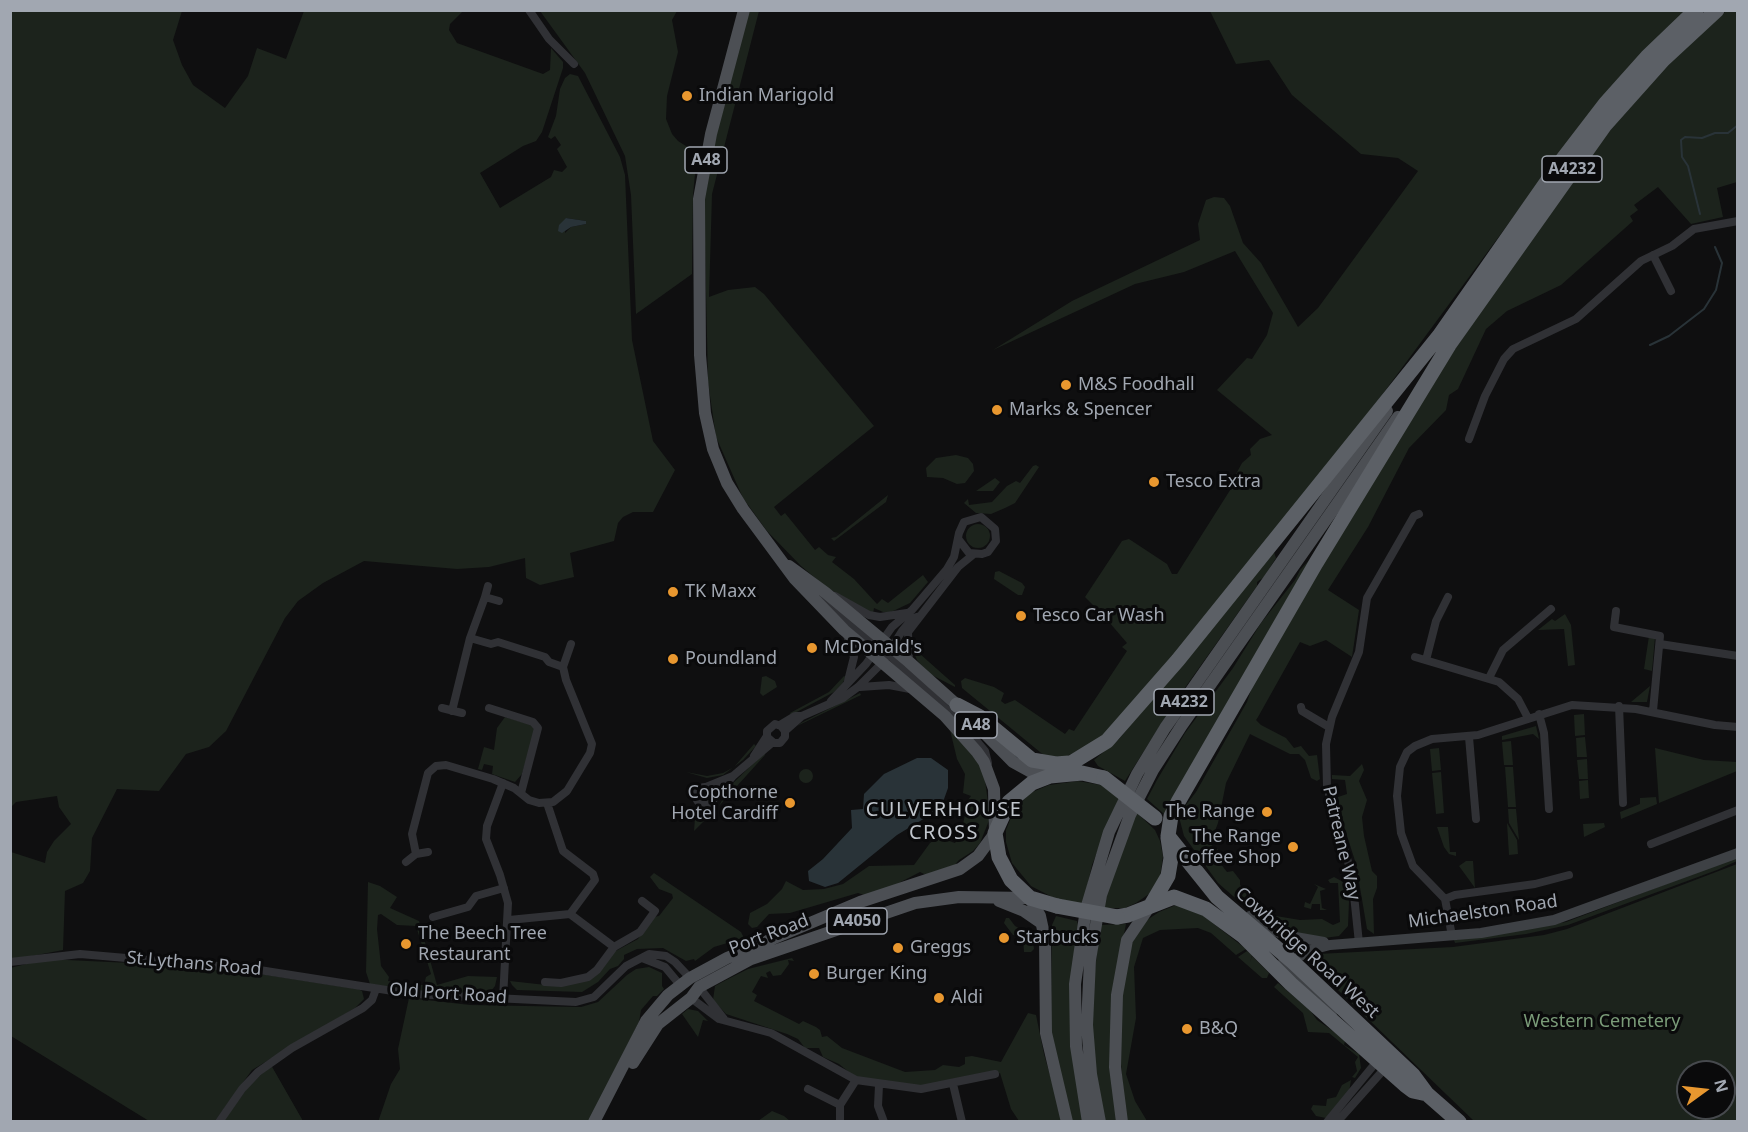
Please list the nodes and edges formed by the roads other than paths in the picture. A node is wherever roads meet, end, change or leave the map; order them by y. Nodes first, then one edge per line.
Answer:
1 (529, 10) edge
2 (744, 10) edge
3 (1696, 10) edge
4 (1717, 10) edge
5 (573, 64) dead end
6 (1737, 221) edge
7 (1653, 255) junction
8 (1671, 291) dead end
9 (1444, 341) junction
10 (1469, 439) dead end
11 (1419, 514) dead end
12 (959, 540) junction
13 (974, 554) junction
14 (786, 564) junction
15 (801, 573) junction
16 (488, 586) dead end
17 (826, 592) junction
18 (485, 597) junction
19 (1448, 597) dead end
20 (499, 601) dead end
21 (1551, 609) dead end
22 (1616, 611) dead end
23 (908, 612) junction
24 (917, 617) junction
25 (844, 630) junction
26 (470, 638) junction
27 (570, 644) dead end
28 (1660, 644) junction
29 (882, 651) junction
30 (1737, 656) edge
31 (1415, 657) dead end
32 (1426, 660) junction
33 (909, 662) junction
34 (563, 667) junction
35 (1489, 678) junction
36 (858, 687) junction
37 (844, 688) junction
38 (917, 692) junction
39 (831, 701) junction
40 (957, 705) junction
41 (1619, 706) junction
42 (1301, 707) dead end
43 (442, 708) dead end
44 (489, 708) dead end
45 (452, 711) junction
46 (1653, 711) junction
47 (462, 713) dead end
48 (1539, 714) junction
49 (1528, 718) junction
50 (1329, 727) junction
51 (1737, 727) edge
52 (783, 728) junction
53 (1469, 736) junction
54 (770, 739) junction
55 (1078, 761) junction
56 (989, 775) junction
57 (733, 776) junction
58 (1050, 776) junction
59 (503, 783) junction
60 (706, 787) junction
61 (521, 793) junction
62 (714, 799) junction
63 (547, 803) junction
64 (1623, 803) dead end
65 (1550, 809) dead end
66 (1737, 810) edge
67 (1476, 819) dead end
68 (995, 833) junction
69 (1168, 836) junction
70 (1651, 844) dead end
71 (428, 852) dead end
72 (1737, 853) edge
73 (416, 854) junction
74 (406, 862) dead end
75 (1569, 875) dead end
76 (504, 888) junction
77 (995, 897) junction
78 (1030, 898) junction
79 (1445, 899) junction
80 (642, 901) dead end
81 (1151, 905) junction
82 (1233, 911) junction
83 (570, 914) junction
84 (434, 917) dead end
85 (509, 920) junction
86 (1040, 922) junction
87 (1452, 936) junction
88 (1301, 940) junction
89 (1359, 943) junction
90 (1330, 945) junction
91 (614, 947) junction
92 (642, 958) junction
93 (10, 962) edge
94 (1284, 962) junction
95 (545, 982) dead end
96 (690, 984) junction
97 (376, 989) junction
98 (691, 998) junction
99 (503, 999) junction
100 (724, 1019) junction
101 (1386, 1059) junction
102 (995, 1074) dead end
103 (856, 1080) junction
104 (953, 1084) junction
105 (879, 1085) junction
106 (808, 1089) dead end
107 (840, 1105) junction
108 (219, 1122) edge
109 (594, 1122) edge
110 (603, 1122) edge
111 (840, 1122) edge
112 (884, 1122) edge
113 (962, 1122) edge
114 (1067, 1122) edge
115 (1088, 1122) edge
116 (1100, 1122) edge
117 (1122, 1122) edge
118 (1327, 1122) edge
119 (1337, 1122) edge
120 (1459, 1122) edge

1 - 5 street
2 - 14 main road, A48
3 - 9 highway, A4232
4 - 9 highway, A4232
6 - 7 street
7 - 8 street
7 - 10 street
9 - 55 highway
9 - 69 highway
9 - 115 main road, A4232
9 - 116 main road, A4232
11 - 50 street, Patreane Way
12 - 13 street
12 - 13 street
12 - 23 street
13 - 24 street
14 - 15 main road, A48
14 - 25 main road, A48
15 - 17 main road, A48
15 - 29 street
16 - 18 street
17 - 23 street
17 - 29 main road, A48
18 - 20 street
18 - 26 street
19 - 32 street
21 - 35 street
22 - 28 street
23 - 29 street
24 - 29 street
24 - 33 street
25 - 29 main road, A48
25 - 37 street
26 - 34 street
26 - 45 street
27 - 34 street
28 - 30 street
28 - 46 street
29 - 33 main road, A48
29 - 36 street
29 - 37 street
29 - 38 main road, A48
29 - 56 street
31 - 32 street
32 - 35 street
33 - 40 main road, A48
34 - 63 street
35 - 49 street
36 - 38 street
36 - 39 street
37 - 39 street
38 - 56 main road, A48
39 - 52 street
40 - 55 highway
40 - 58 main road, A48
41 - 46 street
41 - 48 street
41 - 64 street
42 - 50 street
43 - 45 street
44 - 61 street
45 - 47 street
46 - 51 street
48 - 49 street
48 - 65 street
49 - 53 street
50 - 89 street, Patreane Way
52 - 54 street
52 - 54 street
53 - 67 street
53 - 79 street
54 - 57 street
55 - 58 highway
56 - 68 main road, A48
57 - 60 street
57 - 62 street
58 - 68 highway
58 - 69 highway, bridge
59 - 61 street
59 - 73 street
59 - 76 street
60 - 62 street
60 - 62 street
61 - 63 street
63 - 83 street
66 - 70 street
68 - 78 highway
68 - 96 main road, Port Road / A4050
69 - 81 highway
69 - 82 highway, Cowbridge Road West
71 - 73 street
72 - 87 street, Michaelston Road
73 - 74 street
75 - 79 street
76 - 84 street
76 - 85 street
77 - 78 main road, Port Road / A4050
77 - 86 main road
77 - 96 main road, Port Road / A4050
78 - 81 highway, bridge
78 - 86 main road
79 - 87 street
80 - 91 street
81 - 94 highway, Cowbridge Road West
81 - 117 main road
82 - 88 street, Michaelston Road
82 - 94 highway, Cowbridge Road West
83 - 85 street
83 - 91 street
85 - 99 street
86 - 114 main road
87 - 89 street, Michaelston Road
88 - 90 street, Michaelston Road
88 - 94 street
89 - 90 street, Michaelston Road
90 - 94 street, Michaelston Road
91 - 95 street
92 - 96 street
92 - 96 street
92 - 99 street, Old Port Road
93 - 97 street, St.Lythans Road
94 - 101 highway, Cowbridge Road West
94 - 101 highway, Cowbridge Road West
96 - 98 main road, Port Road / A4050
96 - 100 street
96 - 109 main road, Port Road / A4050
97 - 99 street, Old Port Road
97 - 108 street, Old Port Road
98 - 100 street
98 - 110 main road, Port Road / A4050
100 - 103 street
101 - 118 street
101 - 119 street
101 - 120 highway, Cowbridge Road West
102 - 104 street
103 - 105 street
103 - 107 street
104 - 105 street
104 - 113 street
105 - 112 street
106 - 107 street
107 - 111 street

